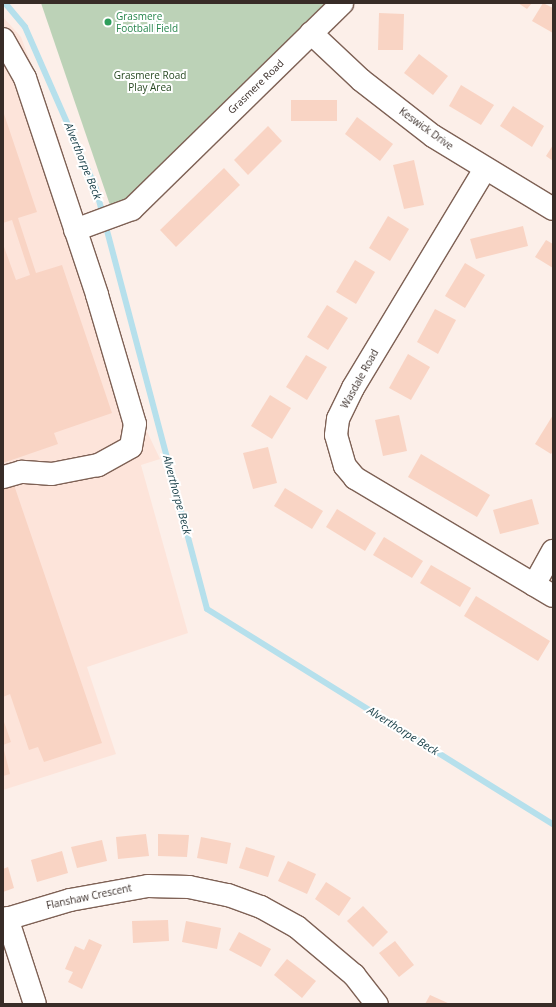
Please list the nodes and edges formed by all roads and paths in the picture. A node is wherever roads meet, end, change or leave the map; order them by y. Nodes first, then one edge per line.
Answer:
1 (342, 3) edge
2 (310, 34) junction
3 (3, 39) edge
4 (485, 169) junction
5 (553, 209) edge
6 (75, 230) junction
7 (3, 477) edge
8 (553, 551) edge
9 (534, 585) junction
10 (553, 596) edge
11 (5, 919) edge
12 (35, 1004) edge
13 (377, 1004) edge

1 - 2 street, Grasmere Road
2 - 4 street, Keswick Drive
2 - 6 street, Grasmere Road
3 - 6 street
4 - 5 street, Keswick Drive
4 - 9 street, Wasdale Road
6 - 7 street
8 - 9 street
9 - 10 street, Wasdale Road
11 - 12 street
11 - 13 street, Flanshaw Crescent

